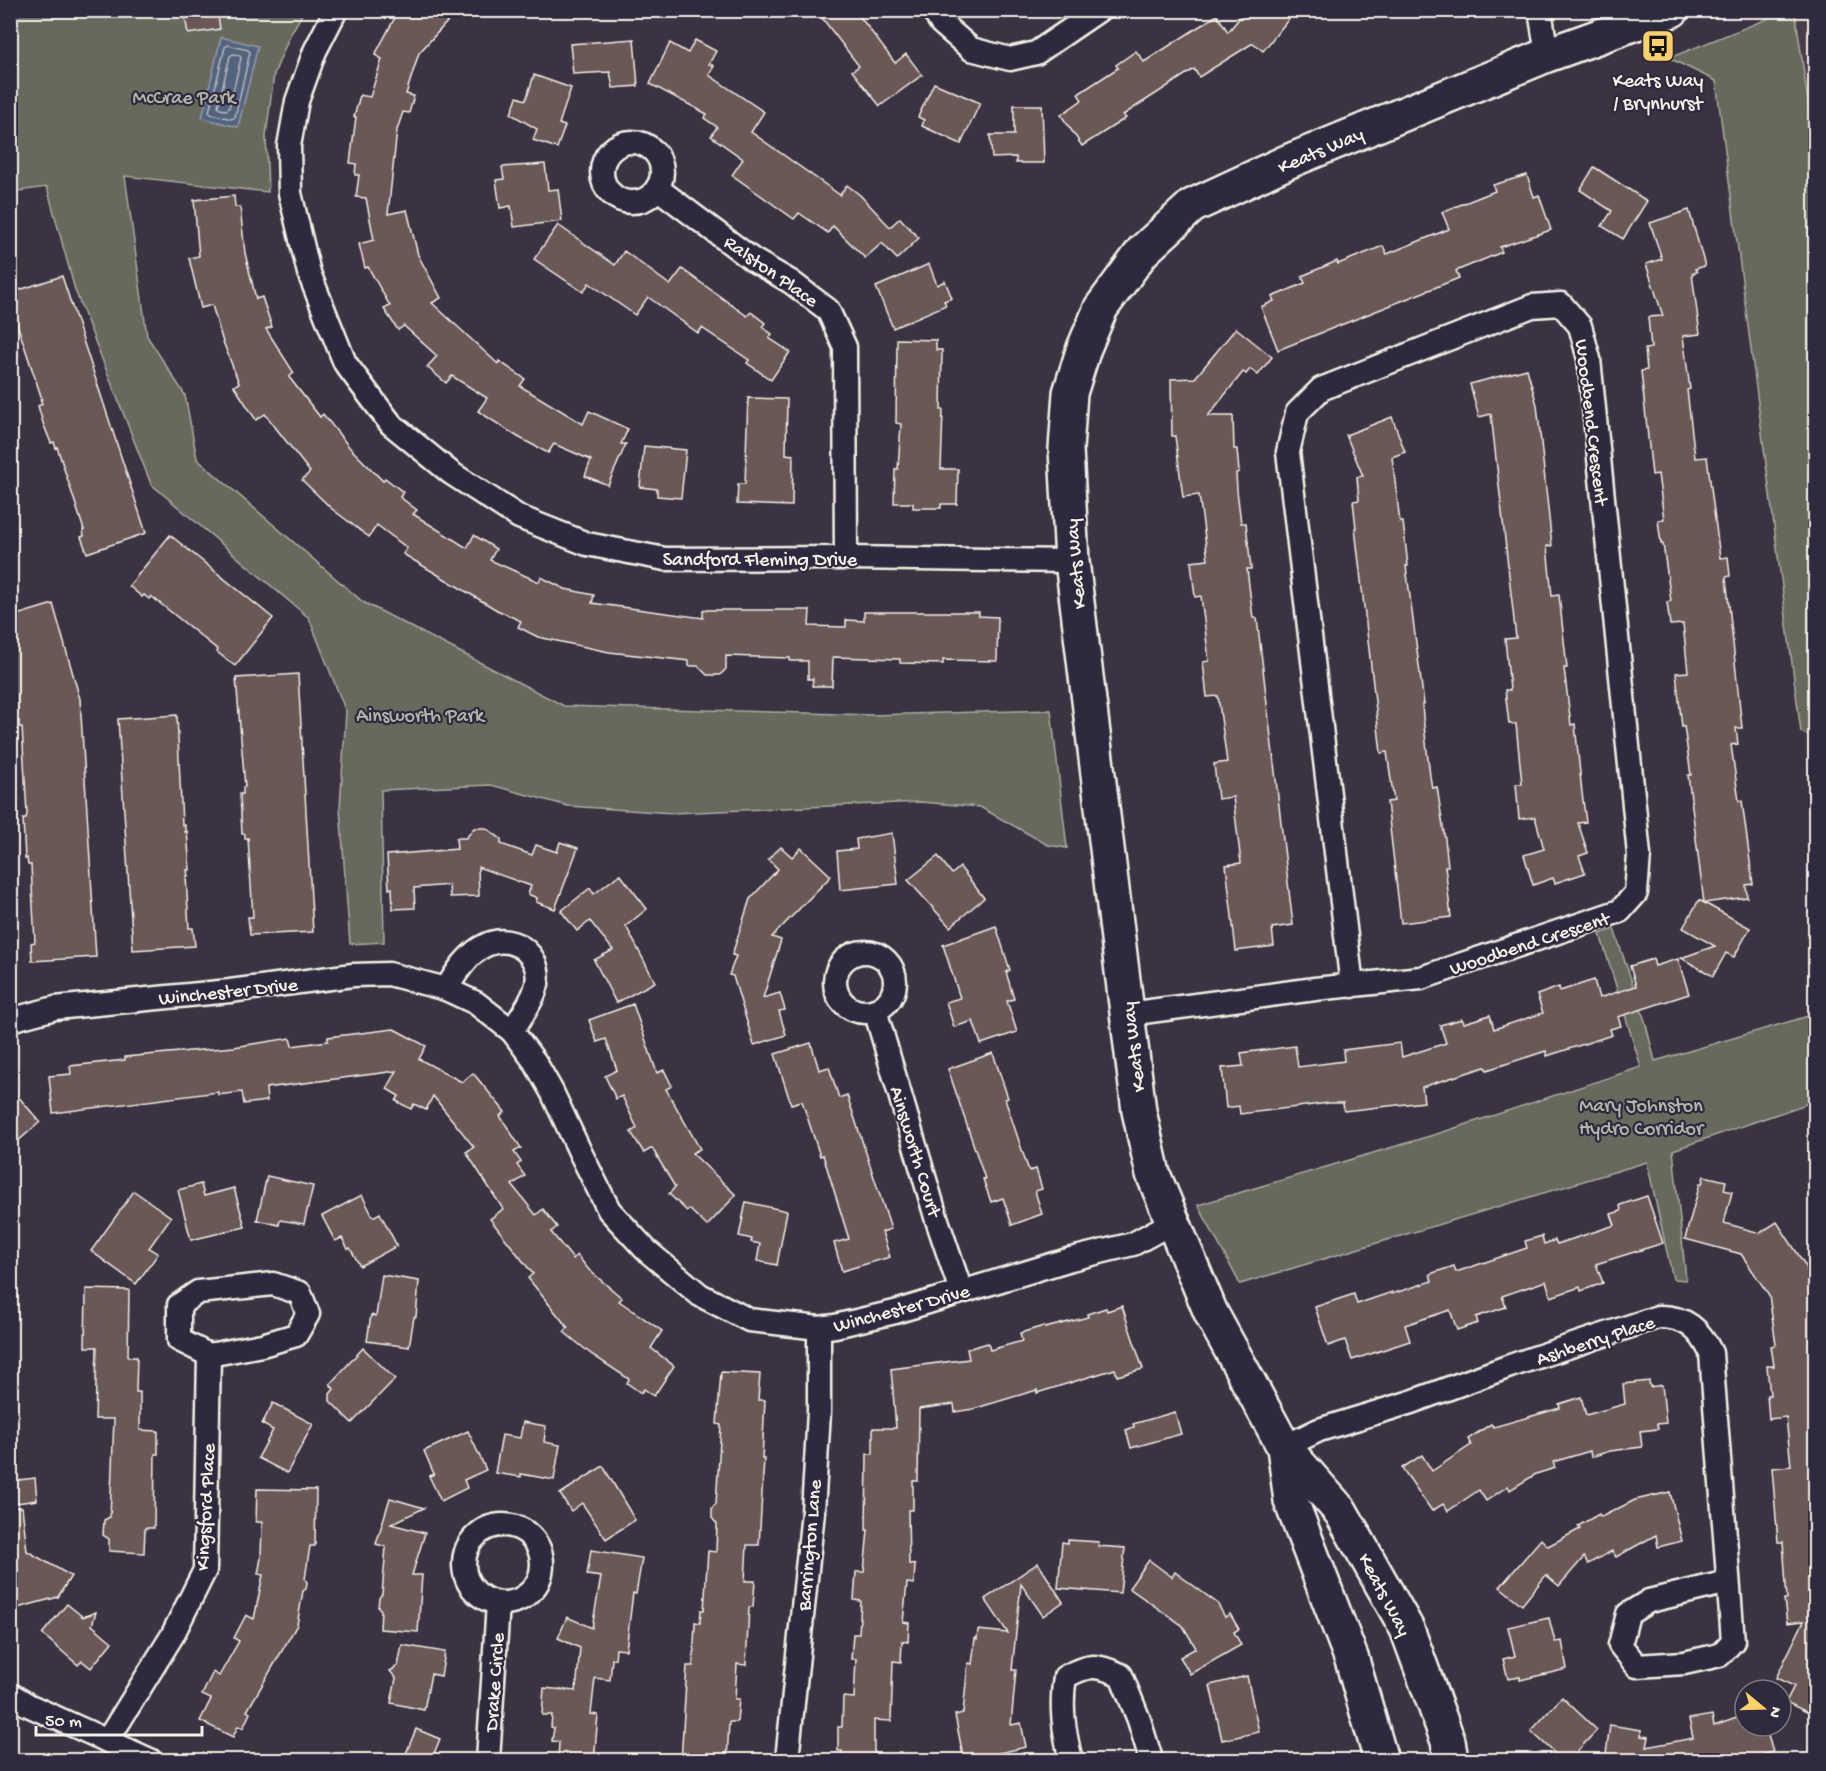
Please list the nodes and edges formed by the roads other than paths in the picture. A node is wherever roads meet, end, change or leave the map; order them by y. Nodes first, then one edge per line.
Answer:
1 (336, 10) edge
2 (933, 10) edge
3 (1099, 10) edge
4 (1540, 10) edge
5 (1672, 10) edge
6 (1547, 55) junction
7 (657, 188) dead end
8 (846, 558) junction
9 (1072, 561) junction
10 (1352, 986) junction
11 (446, 989) junction
12 (875, 1010) dead end
13 (1128, 1014) junction
14 (10, 1020) edge
15 (512, 1031) junction
16 (1173, 1222) junction
17 (961, 1291) junction
18 (819, 1328) junction
19 (208, 1355) junction
20 (1284, 1447) junction
21 (1728, 1582) junction
22 (498, 1603) dead end
23 (10, 1694) edge
24 (107, 1742) junction
25 (150, 1761) edge
26 (488, 1761) edge
27 (787, 1761) edge
28 (1071, 1761) edge
29 (1148, 1761) edge
30 (1381, 1761) edge
31 (1451, 1761) edge

1 - 8 street, Sandford Fleming Drive
2 - 3 street
4 - 6 street
5 - 6 street, Keats Way
6 - 9 street, Keats Way
7 - 8 street, Ralston Place
8 - 9 street, Sandford Fleming Drive
9 - 13 street, Keats Way
10 - 10 street, Woodbend Crescent
10 - 13 street, Woodbend Crescent
11 - 14 street, Winchester Drive
11 - 15 street, Winchester Drive
11 - 15 street
12 - 17 street, Ainsworth Court
13 - 16 street, Keats Way
15 - 18 street, Winchester Drive
16 - 17 street, Winchester Drive
16 - 20 street, Keats Way
17 - 18 street, Winchester Drive
18 - 27 street, Barrington Lane
19 - 19 street
19 - 24 street, Kingsford Place
20 - 21 street, Ashberry Place
20 - 30 street, Keats Way
20 - 31 street, Keats Way
21 - 21 street, Ashberry Place
22 - 26 street, Drake Circle
23 - 24 street
24 - 25 street
28 - 29 street

